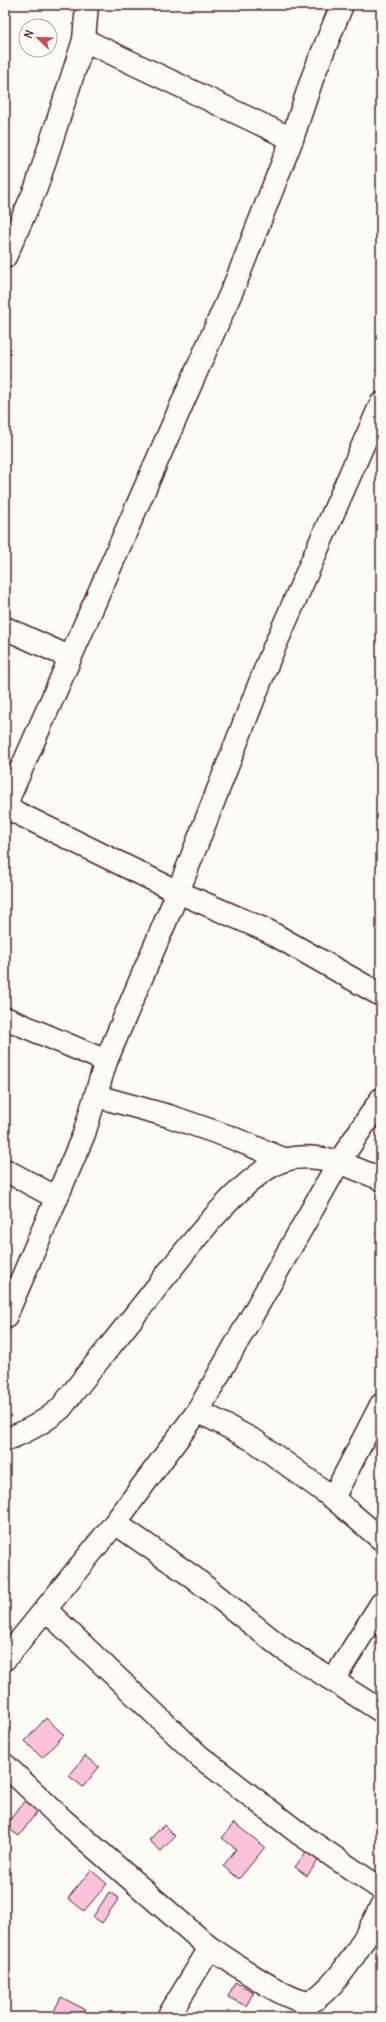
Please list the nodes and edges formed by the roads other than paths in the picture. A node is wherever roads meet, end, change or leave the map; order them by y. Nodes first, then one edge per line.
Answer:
1 (87, 5) edge
2 (342, 5) edge
3 (84, 40) junction
4 (292, 139) junction
5 (5, 258) edge
6 (381, 404) edge
7 (5, 628) edge
8 (69, 657) junction
9 (5, 806) edge
10 (178, 892) junction
11 (381, 995) edge
12 (5, 1018) edge
13 (106, 1061) junction
14 (96, 1096) junction
15 (381, 1099) edge
16 (286, 1160) junction
17 (339, 1162) junction
18 (5, 1170) edge
19 (381, 1179) edge
20 (56, 1198) junction
21 (5, 1318) edge
22 (381, 1405) edge
23 (198, 1411) junction
24 (5, 1440) edge
25 (333, 1498) junction
26 (115, 1522) junction
27 (381, 1539) edge
28 (381, 1604) edge
29 (46, 1610) junction
30 (5, 1659) edge
31 (334, 1679) junction
32 (381, 1710) edge
33 (5, 1765) edge
34 (381, 1889) edge
35 (381, 1907) edge
36 (210, 1948) junction
37 (168, 2017) edge

1 - 3 street
2 - 4 street
3 - 4 street
3 - 5 street
4 - 8 street
6 - 10 street
7 - 8 street
8 - 9 street
9 - 10 street
10 - 11 street
10 - 13 street
12 - 13 street
13 - 14 street
14 - 16 street
14 - 20 street
15 - 17 street
16 - 17 street
16 - 24 street
17 - 19 street
17 - 23 street
18 - 20 street
20 - 21 street
22 - 25 street
23 - 25 street
23 - 26 street
25 - 27 street
26 - 29 street
26 - 31 street
28 - 31 street
29 - 30 street
29 - 34 street
31 - 32 street
33 - 36 street
35 - 36 street
36 - 37 street

